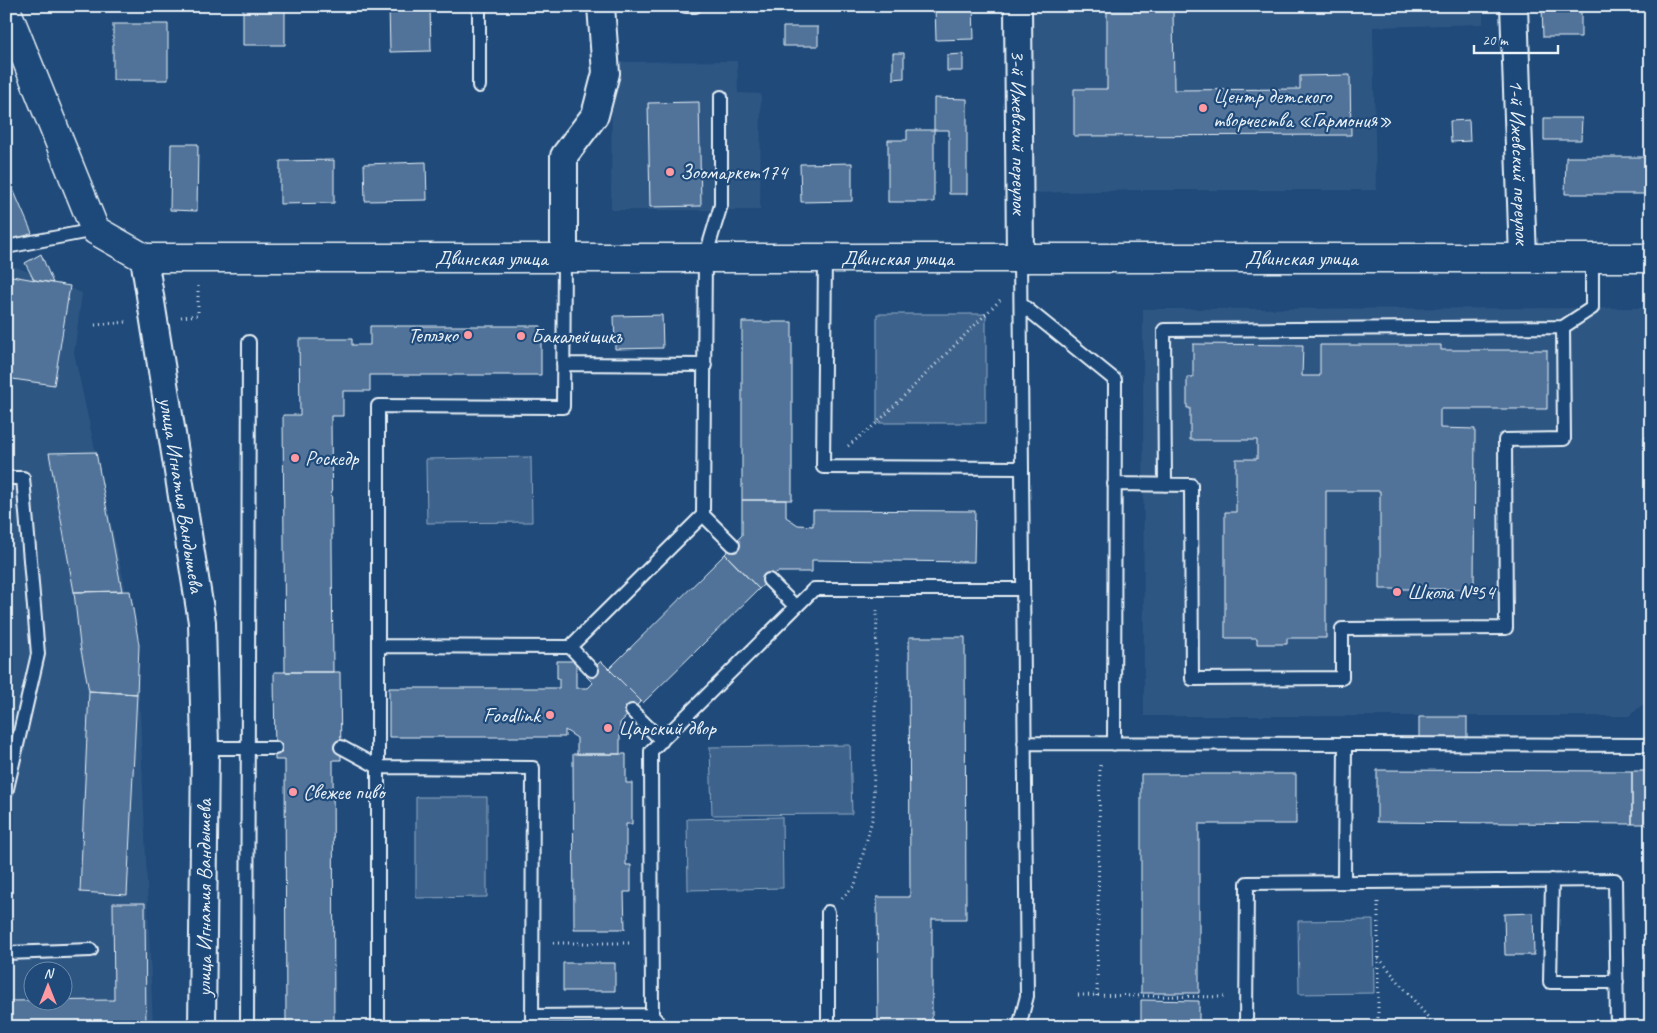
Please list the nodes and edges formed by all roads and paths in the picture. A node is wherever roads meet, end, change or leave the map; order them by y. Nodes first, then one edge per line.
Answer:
1 (479, 6) edge
2 (600, 6) edge
3 (686, 6) edge
4 (694, 6) edge
5 (1018, 6) edge
6 (1514, 6) edge
7 (6, 9) edge
8 (478, 86) dead end
9 (721, 97) dead end
10 (95, 230) junction
11 (6, 247) edge
12 (144, 258) junction
13 (564, 258) junction
14 (705, 258) junction
15 (825, 258) junction
16 (1523, 258) junction
17 (1592, 258) junction
18 (1651, 258) edge
19 (1020, 269) junction
20 (1021, 304) junction
21 (1563, 328) junction
22 (249, 342) dead end
23 (563, 364) junction
24 (704, 365) junction
25 (823, 467) junction
26 (1022, 468) junction
27 (6, 478) edge
28 (1114, 484) junction
29 (1165, 485) junction
30 (704, 515) junction
31 (733, 545) dead end
32 (769, 580) dead end
33 (878, 589) junction
34 (1023, 590) junction
35 (796, 607) junction
36 (378, 646) junction
37 (570, 647) junction
38 (592, 670) dead end
39 (632, 711) dead end
40 (662, 741) junction
41 (1024, 743) junction
42 (1100, 744) junction
43 (1114, 744) junction
44 (1345, 744) junction
45 (1651, 745) edge
46 (341, 747) dead end
47 (205, 748) junction
48 (248, 748) junction
49 (275, 748) dead end
50 (378, 767) junction
51 (6, 793) edge
52 (1552, 880) junction
53 (1344, 882) junction
54 (1378, 882) junction
55 (828, 912) joint
56 (532, 943) junction
57 (651, 943) junction
58 (91, 950) dead end
59 (6, 952) edge
60 (1378, 957) junction
61 (1616, 982) junction
62 (1078, 995) dead end
63 (1097, 996) junction
64 (1246, 998) junction
65 (652, 1015) junction
66 (1378, 1018) dead end
67 (532, 1021) edge
68 (202, 1027) edge
69 (247, 1027) edge
70 (378, 1027) edge
71 (662, 1027) edge
72 (828, 1027) edge
73 (1019, 1027) edge
74 (1246, 1027) edge
75 (1436, 1027) edge
76 (1617, 1027) edge

1 - 8 lane
2 - 13 street
3 - 4 lane
5 - 19 street, 3-й Ижевский переулок
6 - 16 street, 1-й Ижевский переулок
7 - 10 street
9 - 14 lane
10 - 11 lane
10 - 12 street
12 - 13 street, Двинская улица
12 - 47 street, улица Игнатия Вандышева
13 - 14 street, Двинская улица
13 - 23 lane
14 - 15 street, Двинская улица
14 - 24 lane
15 - 19 street, Двинская улица
15 - 25 lane
16 - 17 street, Двинская улица
16 - 19 street, Двинская улица
17 - 18 street, Двинская улица
17 - 21 lane
19 - 20 lane
19 - 25 path
20 - 26 lane
20 - 28 lane
21 - 29 lane
21 - 29 lane
22 - 48 lane
23 - 24 lane
23 - 36 lane
24 - 30 lane
25 - 26 lane
26 - 34 lane
27 - 51 lane
28 - 29 lane
28 - 43 lane
30 - 31 lane
30 - 37 lane
32 - 35 lane
33 - 34 lane
33 - 35 lane
33 - 55 path
34 - 41 lane
35 - 40 lane
36 - 37 lane
36 - 50 lane
37 - 38 lane
39 - 40 lane
40 - 57 lane
41 - 42 lane
41 - 73 lane
42 - 43 lane
42 - 63 path
43 - 44 lane
44 - 45 lane
44 - 53 lane
46 - 50 lane
47 - 48 lane
47 - 68 street, улица Игнатия Вандышева
48 - 49 lane
48 - 69 lane
50 - 56 lane
50 - 70 lane
52 - 54 lane
52 - 61 lane
52 - 61 lane
53 - 54 lane
53 - 64 lane
54 - 60 path
55 - 72 lane
56 - 57 path
56 - 67 lane
57 - 65 lane
58 - 59 lane
60 - 66 path
60 - 75 path
61 - 76 lane
62 - 63 path
63 - 64 path
64 - 74 lane
65 - 67 lane
65 - 71 lane

